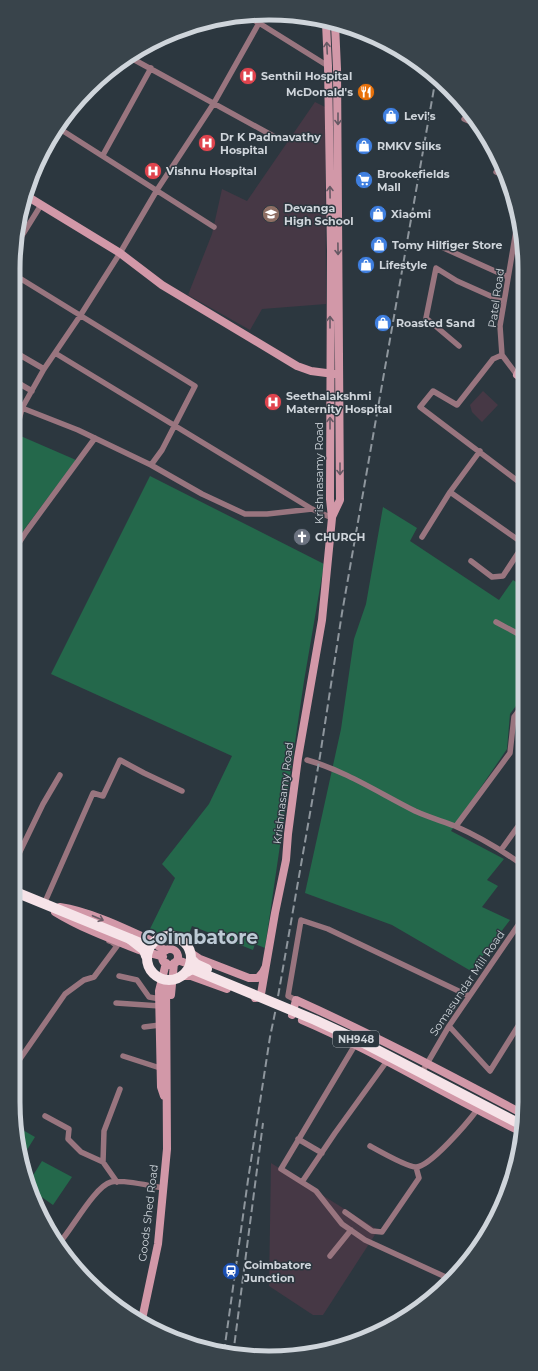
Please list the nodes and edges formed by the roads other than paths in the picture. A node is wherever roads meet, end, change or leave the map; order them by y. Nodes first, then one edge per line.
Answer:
1 (255, 21) edge
2 (259, 23) junction
3 (326, 27) edge
4 (336, 29) edge
5 (134, 60) edge
6 (328, 66) junction
7 (151, 68) junction
8 (214, 103) junction
9 (464, 119) dead end
10 (470, 122) edge
11 (62, 130) edge
12 (275, 137) dead end
13 (103, 155) junction
14 (157, 190) junction
15 (30, 198) edge
16 (41, 205) junction
17 (214, 227) dead end
18 (516, 234) edge
19 (22, 235) edge
20 (514, 245) joint
21 (437, 246) dead end
22 (120, 253) junction
23 (508, 277) junction
24 (20, 278) edge
25 (504, 302) junction
26 (80, 316) junction
27 (459, 346) dead end
28 (55, 353) junction
29 (20, 355) edge
30 (502, 355) junction
31 (44, 370) junction
32 (330, 374) junction
33 (340, 375) junction
34 (517, 375) edge
35 (20, 384) edge
36 (32, 391) junction
37 (22, 408) junction
38 (20, 416) edge
39 (176, 426) junction
40 (95, 438) junction
41 (480, 451) junction
42 (150, 465) junction
43 (518, 481) edge
44 (450, 492) junction
45 (312, 509) junction
46 (332, 518) junction
47 (422, 537) dead end
48 (518, 540) edge
49 (20, 541) edge
50 (518, 553) edge
51 (471, 561) dead end
52 (496, 622) dead end
53 (518, 634) edge
54 (518, 712) edge
55 (307, 760) dead end
56 (60, 775) dead end
57 (182, 791) dead end
58 (456, 826) junction
59 (518, 826) edge
60 (501, 850) junction
61 (20, 852) edge
62 (518, 862) edge
63 (20, 894) edge
64 (46, 904) junction
65 (518, 924) edge
66 (101, 934) junction
67 (130, 939) junction
68 (150, 945) junction
69 (146, 956) junction
70 (169, 959) junction
71 (188, 965) junction
72 (266, 965) junction
73 (118, 976) dead end
74 (166, 980) junction
75 (469, 996) junction
76 (296, 1000) junction
77 (116, 1003) dead end
78 (160, 1003) junction
79 (160, 1025) junction
80 (449, 1026) junction
81 (518, 1026) edge
82 (144, 1027) dead end
83 (355, 1045) junction
84 (123, 1056) dead end
85 (20, 1059) edge
86 (387, 1061) junction
87 (414, 1065) dead end
88 (425, 1066) junction
89 (160, 1068) junction
90 (419, 1078) junction
91 (120, 1089) dead end
92 (166, 1103) junction
93 (477, 1110) junction
94 (45, 1116) dead end
95 (517, 1120) edge
96 (517, 1120) edge
97 (517, 1121) edge
98 (298, 1139) junction
99 (370, 1146) dead end
100 (322, 1153) junction
101 (103, 1162) junction
102 (416, 1167) junction
103 (117, 1182) junction
104 (302, 1182) junction
105 (163, 1188) junction
106 (345, 1212) dead end
107 (351, 1230) junction
108 (62, 1240) edge
109 (330, 1256) dead end
110 (446, 1277) edge
111 (142, 1317) edge

1 - 2 street
2 - 6 street
2 - 8 street
6 -> 3 main road, Krishnasamy Road
4 -> 33 main road
5 - 7 street
32 -> 6 main road, Krishnasamy Road
7 - 8 street
7 - 13 street
8 - 12 street
8 - 14 street
9 - 10 street
11 - 13 street
13 - 14 street
14 - 17 street
14 - 22 street
15 - 16 main road
16 - 19 street
16 - 22 main road
18 - 20 street, Patel Road
20 - 23 street, Patel Road
21 - 23 street
22 - 26 street
22 - 32 main road
23 - 25 street, Patel Road
24 - 26 street
25 - 27 street
25 - 30 street, Patel Road
26 - 28 street
26 - 39 street
28 - 31 street
28 - 39 street
29 - 31 street
30 - 34 street
30 - 41 street
31 - 36 street
32 - 33 main road
46 -> 32 main road, Krishnasamy Road
33 -> 46 main road
35 - 36 street
36 - 37 street
37 - 38 street
37 - 40 street
39 - 42 street
39 - 45 street
40 - 42 street
40 - 49 street
41 - 43 street
41 - 44 street
42 - 45 street
44 - 47 street
44 - 48 street
45 - 46 street
46 - 72 main road, Krishnasamy Road
50 - 51 street
52 - 53 street
54 - 58 street
55 - 58 street
56 - 61 street
57 - 64 street
58 - 60 street
59 - 60 street
60 - 62 street
63 - 64 highway
64 - 66 main road
64 - 67 highway
64 -> 70 main road
65 - 75 street, Somasundar Mill Road
66 - 70 main road
66 - 85 street
67 - 68 highway, bridge
67 - 69 highway, bridge
68 - 69 highway, bridge
68 - 71 highway, NH948, bridge
69 - 74 highway, bridge
70 - 71 main road
70 - 78 main road
70 - 92 main road
71 - 72 main road
71 - 72 main road, Krishnasamy Road
71 - 74 highway, bridge
71 - 95 highway, NH948, bridge
73 - 78 street
74 - 92 main road
75 - 76 street
75 - 80 street, Somasundar Mill Road
76 - 83 main road
76 - 88 main road
77 - 78 street
78 - 79 main road
79 - 82 street
79 - 89 main road
80 - 81 street
80 - 88 street, Somasundar Mill Road
83 - 86 main road
83 - 98 street
84 - 89 street
86 - 90 main road
86 - 100 street
87 - 88 main road
88 - 90 street, Somasundar Mill Road
88 - 96 main road
89 - 92 main road
90 - 93 main road
91 - 101 street
92 - 105 main road, Goods Shed Road
93 - 97 main road
93 - 102 street
94 - 101 street
98 - 100 street
98 - 104 street
99 - 102 street
100 - 104 street
101 - 103 street
102 - 106 street
103 - 105 street
103 - 108 street
104 - 107 street
105 - 111 main road, Goods Shed Road
107 - 109 street
107 - 110 street

